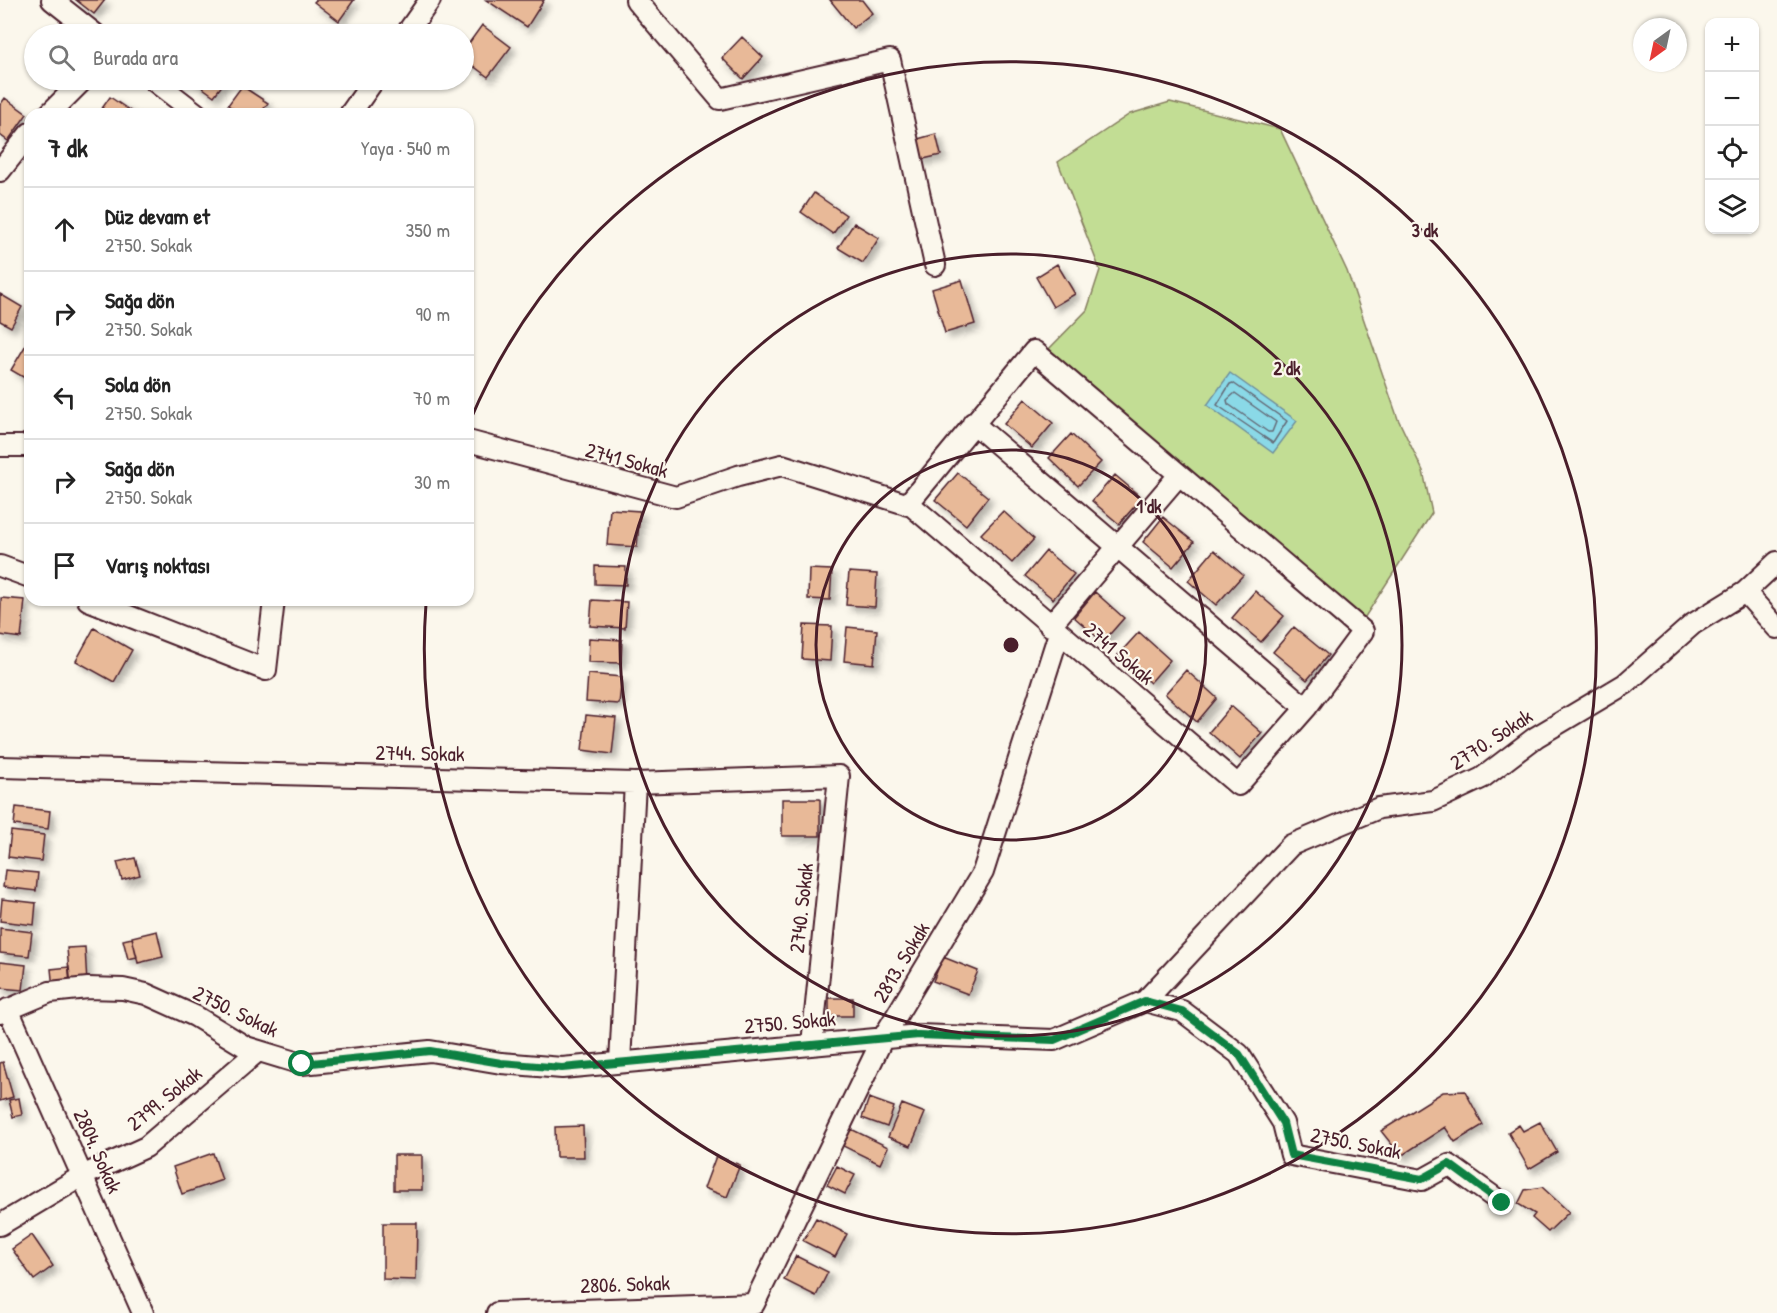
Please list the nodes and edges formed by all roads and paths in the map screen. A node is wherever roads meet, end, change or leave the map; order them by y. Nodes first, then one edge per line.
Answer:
1 (52, 0) edge
2 (430, 0) edge
3 (636, 0) edge
4 (82, 24) edge
5 (413, 24) edge
6 (73, 90) edge
7 (166, 90) edge
8 (367, 90) edge
9 (55, 108) edge
10 (189, 108) edge
11 (354, 108) edge
12 (24, 141) edge
13 (14, 154) edge
14 (0, 171) edge
15 (935, 265) dead end
16 (973, 423) junction
17 (474, 443) edge
18 (0, 446) edge
19 (24, 446) edge
20 (1179, 475) junction
21 (907, 505) junction
22 (1118, 547) junction
23 (1777, 562) edge
24 (0, 566) edge
25 (24, 575) edge
26 (1745, 592) junction
27 (103, 606) edge
28 (273, 606) edge
29 (1777, 628) edge
30 (1054, 630) junction
31 (1306, 708) junction
32 (0, 767) edge
33 (838, 776) joint
34 (635, 783) junction
35 (1145, 1001) junction
36 (4, 1011) edge
37 (883, 1038) junction
38 (812, 1044) junction
39 (258, 1051) junction
40 (620, 1062) junction
41 (82, 1176) junction
42 (1502, 1203) dead end
43 (0, 1225) edge
44 (754, 1304) joint
45 (143, 1313) edge
46 (496, 1313) edge

1 - 4 street
2 - 5 street
3 - 15 street
6 - 9 street
7 - 10 street
8 - 11 street
12 - 13 street
13 - 14 street
16 - 20 street
16 - 21 street
16 - 22 street
17 - 21 street, 2741 Sokak
18 - 19 street
20 - 22 street
20 - 31 street
21 - 30 street, 2741 Sokak
22 - 30 street
22 - 31 street
23 - 26 street, 2770. Sokak
24 - 25 street
26 - 29 street
26 - 35 street, 2770. Sokak
27 - 28 street
30 - 31 street, 2741 Sokak
30 - 37 street, 2813. Sokak
32 - 34 street, 2744. Sokak
33 - 34 street, 2744. Sokak
33 - 38 street, 2740. Sokak
34 - 40 street
35 - 37 street, 2750. Sokak
35 - 42 street, 2750. Sokak
36 - 39 street, 2750. Sokak
36 - 41 street, 2804. Sokak
37 - 38 street, 2750. Sokak
37 - 44 street, 2813. Sokak
38 - 40 street, 2750. Sokak
39 - 40 street, 2750. Sokak
39 - 41 street, 2799. Sokak
41 - 43 street, 2799. Sokak
41 - 45 street, 2804. Sokak
44 - 46 street, 2806. Sokak

